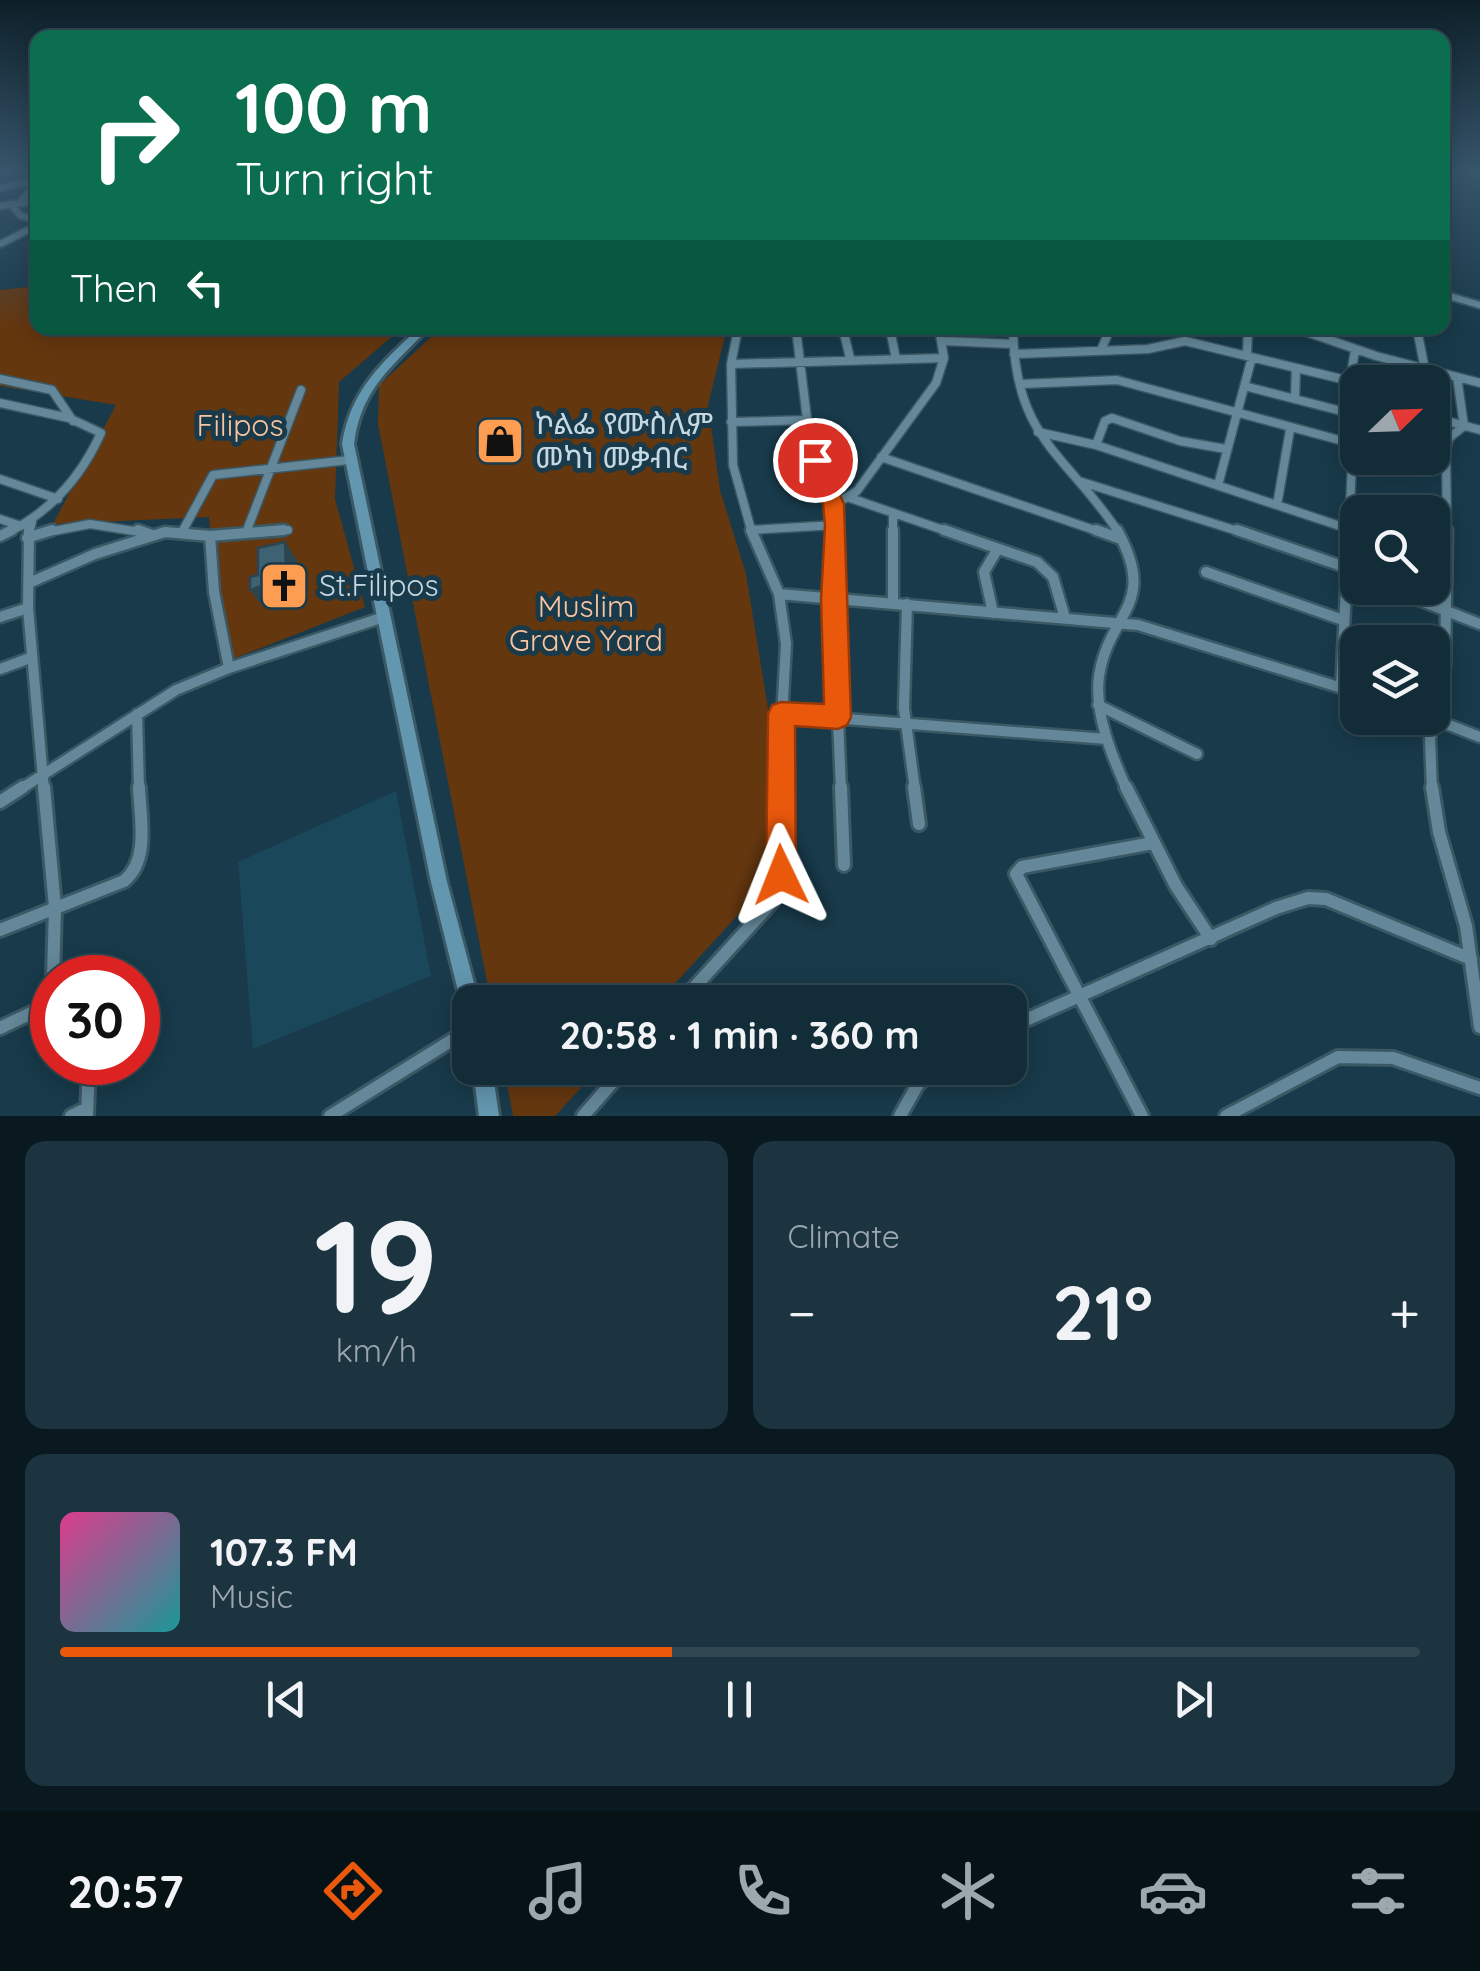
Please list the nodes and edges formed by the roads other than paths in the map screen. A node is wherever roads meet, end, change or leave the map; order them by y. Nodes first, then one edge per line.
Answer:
1 (30, 227) edge
2 (0, 244) edge
3 (1450, 296) edge
4 (1480, 305) edge
5 (417, 335) edge
6 (737, 335) edge
7 (797, 335) edge
8 (845, 335) edge
9 (891, 335) edge
10 (942, 335) edge
11 (1013, 335) edge
12 (1107, 335) edge
13 (1248, 335) edge
14 (1315, 335) edge
15 (1418, 335) edge
16 (944, 341) junction
17 (1014, 349) junction
18 (1100, 350) junction
19 (1355, 350) junction
20 (1250, 356) junction
21 (850, 358) junction
22 (944, 358) junction
23 (896, 359) junction
24 (800, 363) junction
25 (731, 364) junction
26 (1353, 365) edge
27 (1408, 365) edge
28 (1424, 365) edge
29 (1296, 368) junction
30 (1450, 375) edge
31 (1457, 377) junction
32 (0, 379) edge
33 (1340, 379) edge
34 (1480, 383) edge
35 (1021, 384) junction
36 (1248, 387) junction
37 (301, 390) dead end
38 (1296, 398) junction
39 (0, 403) edge
40 (1340, 410) edge
41 (1236, 414) junction
42 (807, 420) junction
43 (731, 422) junction
44 (1450, 422) edge
45 (75, 424) junction
46 (1464, 426) junction
47 (1290, 430) junction
48 (1480, 430) edge
49 (1038, 432) junction
50 (1450, 438) edge
51 (1340, 442) edge
52 (1096, 445) junction
53 (1226, 449) junction
54 (881, 457) junction
55 (350, 460) junction
56 (268, 471) junction
57 (1446, 475) edge
58 (0, 479) edge
59 (1080, 482) junction
60 (1218, 486) junction
61 (58, 498) junction
62 (850, 498) junction
63 (834, 504) junction
64 (1276, 505) junction
65 (892, 514) junction
66 (0, 520) edge
67 (836, 525) junction
68 (31, 526) junction
69 (1340, 526) edge
70 (60, 527) junction
71 (247, 530) junction
72 (288, 530) dead end
73 (750, 530) junction
74 (182, 532) junction
75 (152, 535) junction
76 (0, 536) edge
77 (210, 536) junction
78 (1122, 539) junction
79 (997, 550) junction
80 (1340, 567) edge
81 (1206, 572) dead end
82 (29, 583) junction
83 (779, 594) junction
84 (833, 599) junction
85 (893, 602) junction
86 (907, 604) junction
87 (1344, 605) edge
88 (1434, 605) edge
89 (28, 608) junction
90 (1448, 610) junction
91 (993, 613) junction
92 (0, 617) edge
93 (384, 617) junction
94 (1065, 618) junction
95 (1343, 620) junction
96 (1120, 624) junction
97 (1480, 624) edge
98 (1343, 625) edge
99 (1447, 625) edge
100 (30, 658) junction
101 (229, 668) junction
102 (0, 669) edge
103 (1340, 688) edge
104 (1098, 704) junction
105 (137, 714) junction
106 (781, 714) junction
107 (838, 717) junction
108 (906, 722) junction
109 (1450, 725) edge
110 (1430, 735) edge
111 (1480, 736) edge
112 (1107, 738) junction
113 (1197, 754) dead end
114 (45, 772) junction
115 (0, 802) edge
116 (919, 824) dead end
117 (1153, 843) junction
118 (844, 865) dead end
119 (55, 906) junction
120 (0, 930) edge
121 (1210, 939) junction
122 (54, 955) edge
123 (1471, 959) junction
124 (465, 985) edge
125 (696, 985) edge
126 (1478, 996) edge
127 (1078, 997) junction
128 (30, 1014) edge
129 (1027, 1020) edge
130 (1480, 1026) edge
131 (0, 1028) edge
132 (452, 1039) edge
133 (89, 1085) edge
134 (485, 1085) edge
135 (610, 1085) edge
136 (917, 1085) edge
137 (1480, 1088) edge
138 (87, 1112) edge
139 (71, 1116) edge
140 (330, 1116) edge
141 (490, 1116) edge
142 (584, 1116) edge
143 (900, 1116) edge
144 (1142, 1116) edge
145 (1226, 1116) edge

1 - 2 street
3 - 4 street
5 - 55 street
6 - 25 street
7 - 24 street
8 - 21 street
9 - 23 street
10 - 16 street
11 - 17 street
12 - 18 street
13 - 20 street
14 - 19 street
15 - 28 street
16 - 17 street
16 - 22 street
17 - 18 street
17 - 35 street
18 - 20 street
19 - 26 street
19 - 27 street
20 - 29 street
20 - 36 street
21 - 23 street
21 - 24 street
22 - 23 street
22 - 54 street
24 - 25 street
24 - 42 street
25 - 43 street
29 - 33 street
29 - 38 street
30 - 31 street
31 - 34 street
31 - 46 street
32 - 45 street
35 - 41 street
35 - 49 street
36 - 38 street
36 - 41 street
37 - 56 street
38 - 40 street
39 - 45 street
41 - 47 street
41 - 53 street
42 - 43 street
42 - 63 street
43 - 73 street
44 - 46 street
45 - 61 street
46 - 48 street
46 - 50 street
47 - 51 street
47 - 64 street
49 - 52 street
49 - 59 street
52 - 53 street
52 - 60 street
53 - 60 street
54 - 62 street
54 - 78 street
55 - 56 street
55 - 93 street
56 - 71 street
56 - 74 street
57 - 90 street
58 - 61 street
59 - 78 street
59 - 80 street
60 - 64 street
61 - 68 street
62 - 63 street
62 - 65 street
63 - 67 street
64 - 69 street
65 - 79 street
65 - 85 street
66 - 68 street
67 - 73 street
67 - 84 street
68 - 70 street
68 - 70 street
68 - 76 street
68 - 82 street
70 - 75 street
71 - 72 street
71 - 77 street
73 - 83 street
74 - 75 street
74 - 77 street
75 - 82 street
77 - 101 street
78 - 96 street
79 - 91 street
79 - 94 street
81 - 95 street
82 - 89 street
83 - 84 street
83 - 106 street
84 - 85 street
84 - 107 street
85 - 86 street
86 - 91 street
86 - 108 street
87 - 95 street
88 - 90 street
89 - 92 street
89 - 100 street
90 - 97 street
90 - 99 street
91 - 94 street
93 - 101 street
93 - 124 street
94 - 96 street
95 - 98 street
96 - 103 street
96 - 104 street
100 - 102 street
100 - 114 street
101 - 105 street
104 - 112 street
104 - 113 street
105 - 114 street
105 - 119 street
106 - 107 street
106 - 125 street
107 - 108 street
107 - 118 street
108 - 112 street
108 - 116 street
109 - 111 street
110 - 123 street
112 - 117 street
114 - 115 street
114 - 119 street
117 - 121 street
117 - 127 street
119 - 120 street
119 - 122 street
121 - 123 street
121 - 127 street
123 - 126 street
126 - 130 street
127 - 129 street
127 - 144 street
128 - 131 street
132 - 140 street
133 - 138 street
134 - 141 street
135 - 142 street
136 - 143 street
137 - 145 street
138 - 139 street

